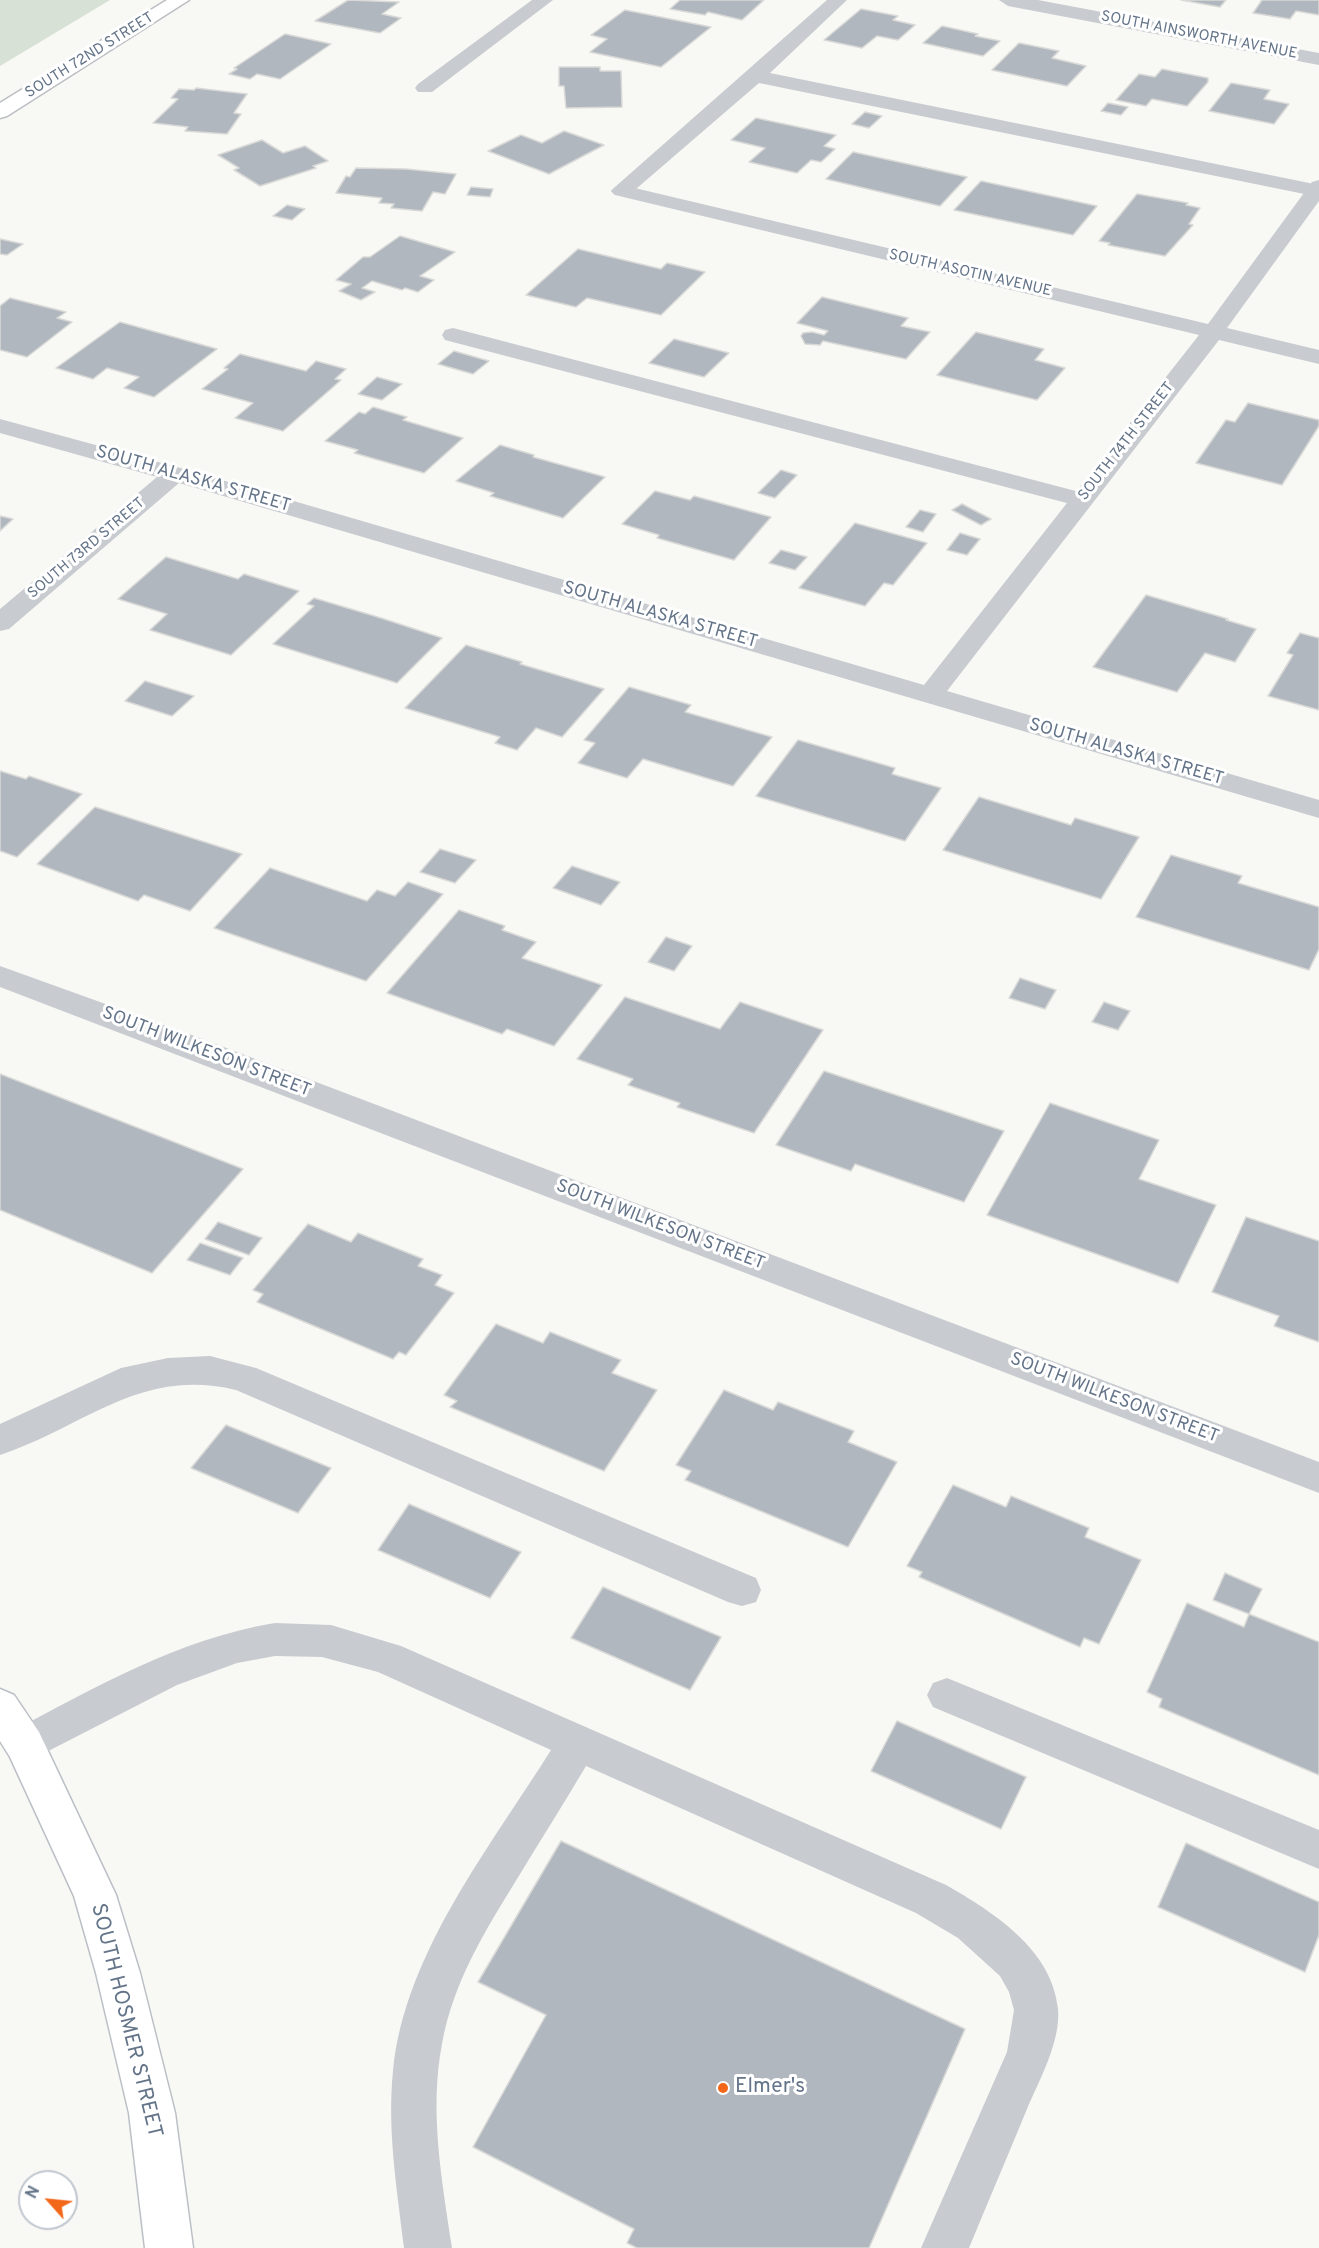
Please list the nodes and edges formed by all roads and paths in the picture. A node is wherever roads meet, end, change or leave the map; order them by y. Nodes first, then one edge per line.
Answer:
1 (180, 0) edge
2 (544, 0) edge
3 (838, 0) edge
4 (1008, 0) edge
5 (1319, 59) edge
6 (755, 76) junction
7 (425, 88) dead end
8 (0, 112) edge
9 (1318, 189) edge
10 (1213, 332) junction
11 (453, 335) dead end
12 (1319, 357) edge
13 (0, 426) edge
14 (175, 474) junction
15 (1082, 500) junction
16 (0, 623) edge
17 (930, 695) junction
18 (1319, 810) edge
19 (0, 976) edge
20 (0, 1440) edge
21 (1319, 1478) edge
22 (742, 1590) dead end
23 (947, 1695) dead end
24 (0, 1707) edge
25 (578, 1743) junction
26 (25, 1745) junction
27 (1319, 1850) edge
28 (169, 2248) edge
29 (428, 2248) edge
30 (945, 2248) edge

1 - 8 main road, SOUTH 72ND STREET
2 - 7 street
3 - 6 street
4 - 5 street, SOUTH AINSWORTH AVENUE
6 - 9 street
6 - 10 street, SOUTH ASOTIN AVENUE
9 - 10 street, SOUTH 74TH STREET
10 - 12 street, SOUTH ASOTIN AVENUE
10 - 15 street, SOUTH 74TH STREET
11 - 15 street
13 - 14 street, SOUTH ALASKA STREET
14 - 16 street, SOUTH 73RD STREET
14 - 17 street, SOUTH ALASKA STREET
15 - 17 street, SOUTH 74TH STREET
17 - 18 street, SOUTH ALASKA STREET
19 - 21 street, SOUTH WILKESON STREET
20 - 22 street
23 - 27 street
24 - 26 main road, SOUTH HOSMER STREET
25 - 26 street
25 - 29 street
25 - 30 street
26 - 28 main road, SOUTH HOSMER STREET

